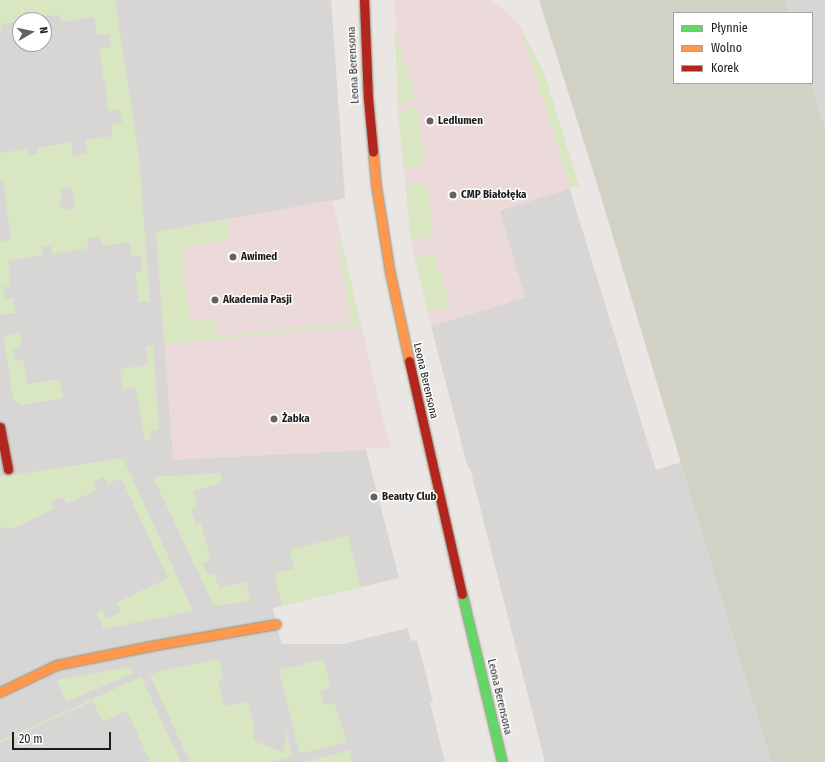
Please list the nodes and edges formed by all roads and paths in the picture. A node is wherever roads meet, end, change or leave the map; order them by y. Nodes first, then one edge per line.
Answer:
1 (364, 0) edge
2 (0, 427) edge
3 (8, 469) dead end
4 (276, 624) dead end
5 (0, 692) edge
6 (502, 762) edge

1 - 6 street, Leona Berensona
2 - 3 street
4 - 5 street

